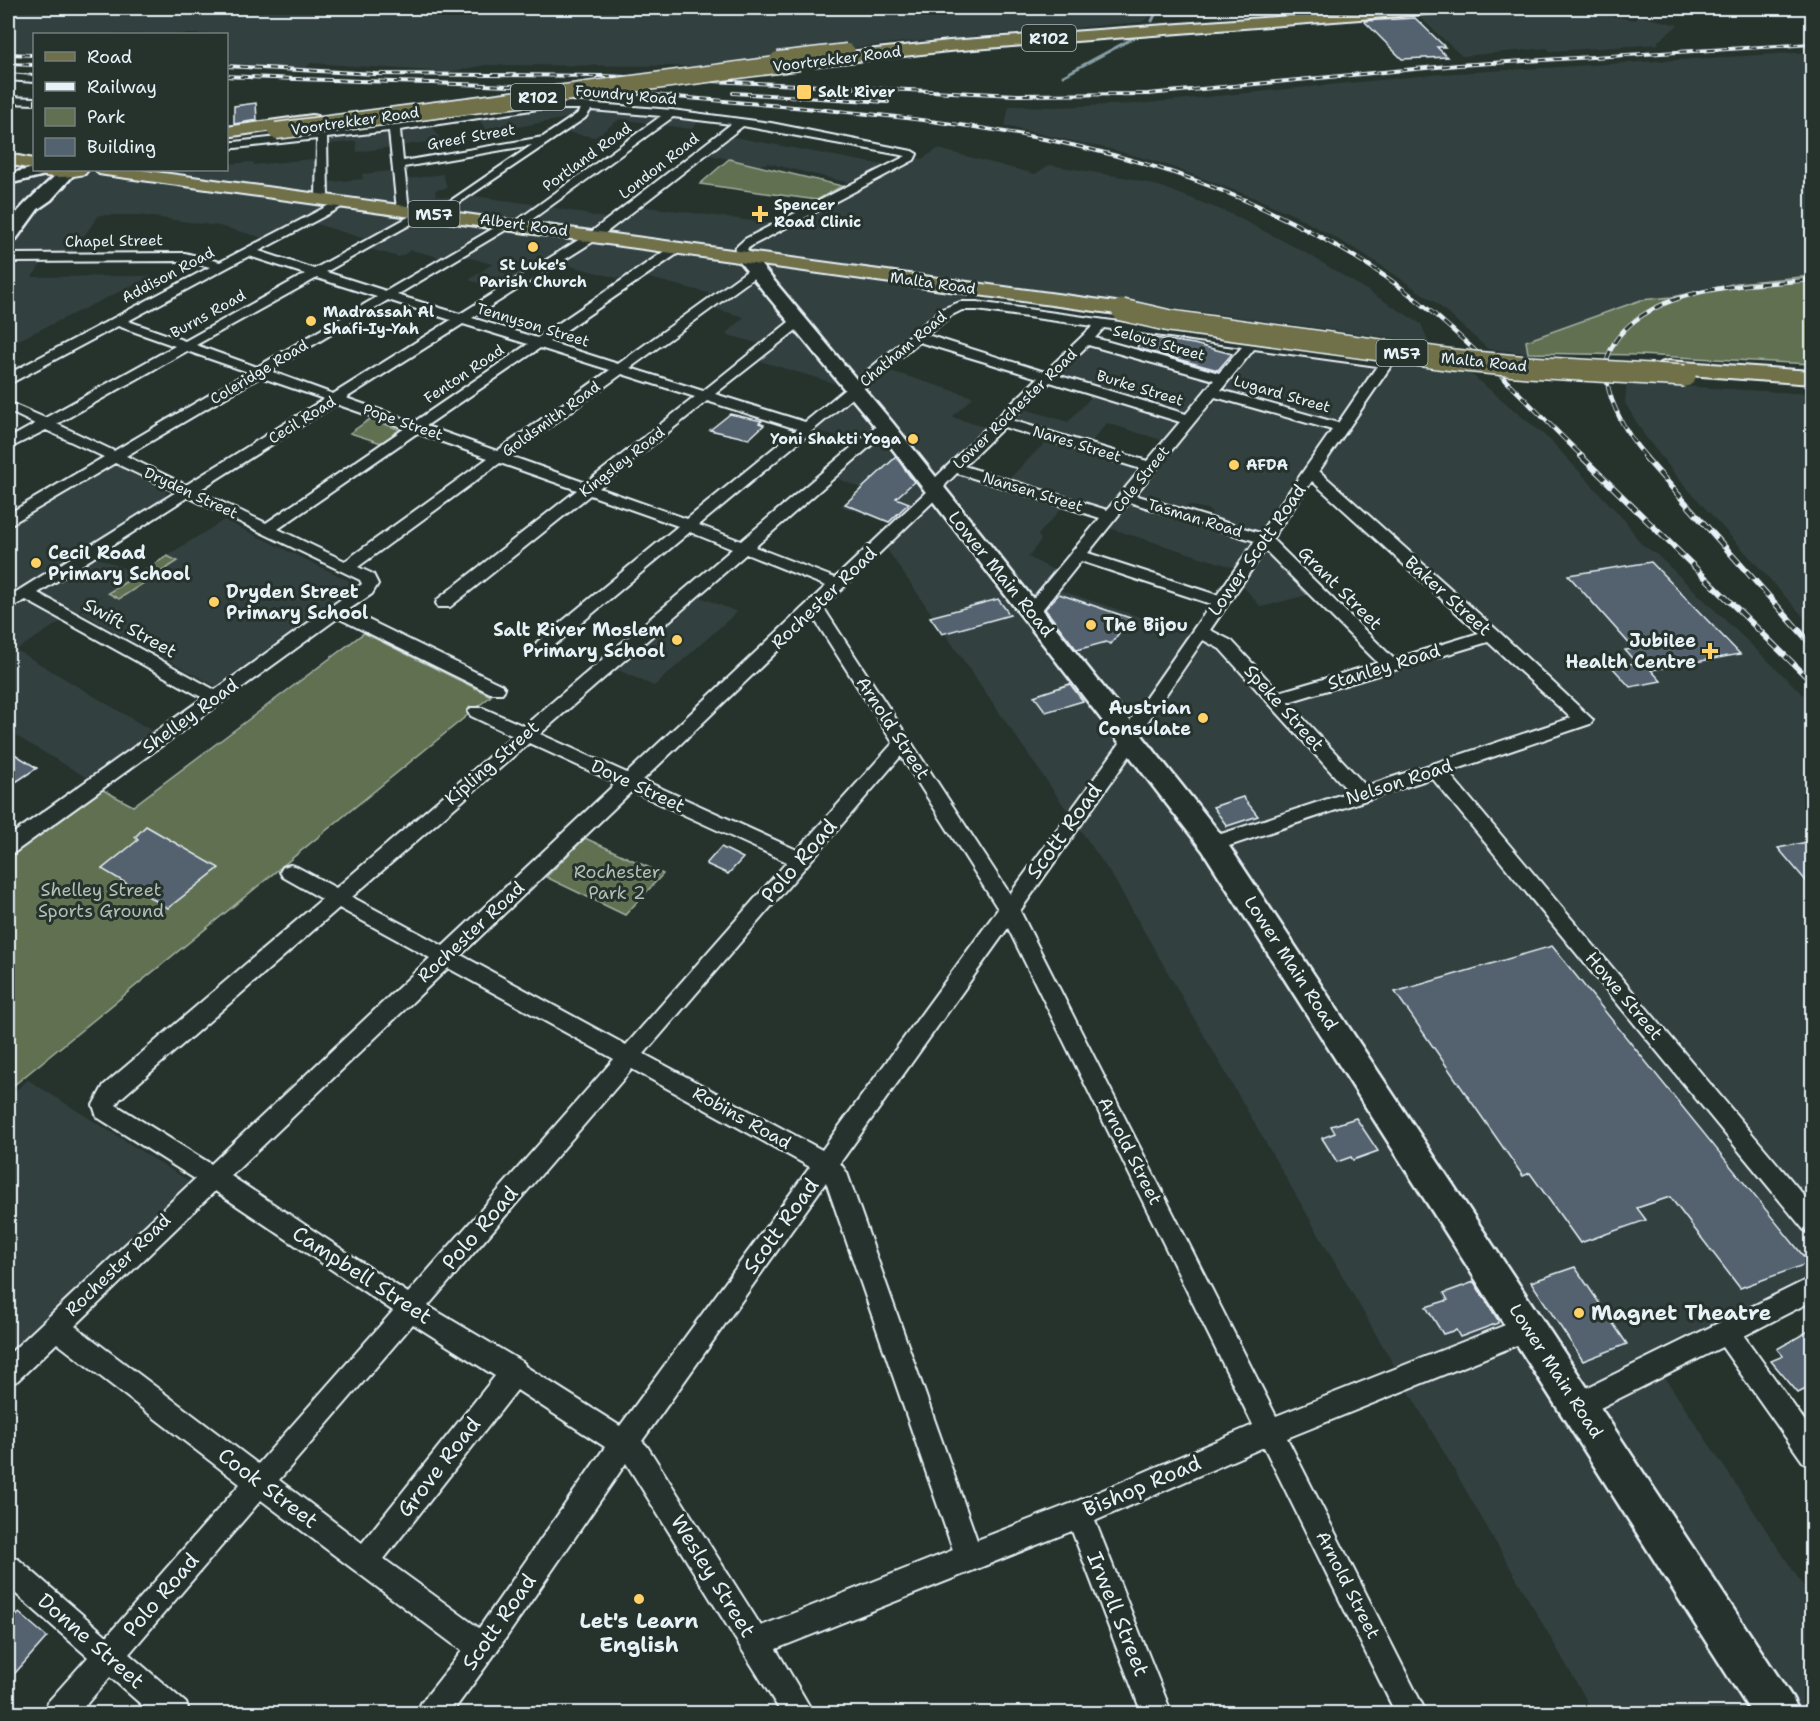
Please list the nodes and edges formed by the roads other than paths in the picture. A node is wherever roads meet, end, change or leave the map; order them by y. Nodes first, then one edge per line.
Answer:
1 (1451, 8) edge
2 (1385, 9) edge
3 (1194, 10) dead end
4 (1304, 16) junction
5 (1230, 19) junction
6 (845, 54) junction
7 (8, 77) edge
8 (33, 79) edge
9 (8, 100) edge
10 (33, 101) edge
11 (588, 105) junction
12 (672, 113) junction
13 (741, 122) junction
14 (282, 127) junction
15 (394, 128) junction
16 (228, 132) edge
17 (322, 136) junction
18 (228, 138) edge
19 (548, 139) junction
20 (228, 146) edge
21 (8, 152) edge
22 (33, 153) edge
23 (911, 157) joint
24 (8, 159) edge
25 (399, 165) junction
26 (33, 167) edge
27 (33, 171) edge
28 (39, 171) edge
29 (74, 171) edge
30 (124, 171) edge
31 (8, 178) edge
32 (322, 198) junction
33 (345, 201) junction
34 (32, 205) junction
35 (403, 210) junction
36 (431, 213) junction
37 (515, 224) junction
38 (595, 235) junction
39 (8, 237) edge
40 (679, 247) junction
41 (248, 252) junction
42 (8, 258) edge
43 (750, 264) junction
44 (220, 266) junction
45 (316, 273) junction
46 (387, 296) junction
47 (461, 320) junction
48 (116, 321) junction
49 (799, 321) junction
50 (1098, 328) dead end
51 (918, 337) junction
52 (1086, 340) junction
53 (538, 344) junction
54 (1250, 345) junction
55 (185, 346) junction
56 (1386, 363) joint
57 (620, 369) junction
58 (260, 372) junction
59 (1676, 372) junction
60 (1048, 377) junction
61 (8, 379) edge
62 (1224, 379) junction
63 (1812, 382) edge
64 (855, 389) junction
65 (1213, 392) junction
66 (705, 396) junction
67 (335, 399) junction
68 (8, 406) edge
69 (1189, 420) junction
70 (1002, 422) junction
71 (45, 424) junction
72 (416, 426) junction
73 (885, 426) junction
74 (808, 428) junction
75 (1341, 428) junction
76 (8, 445) edge
77 (115, 456) junction
78 (500, 456) junction
79 (954, 467) junction
80 (1151, 467) junction
81 (1311, 472) junction
82 (589, 488) junction
83 (188, 492) junction
84 (935, 492) junction
85 (1127, 497) junction
86 (1111, 516) junction
87 (8, 520) edge
88 (689, 525) junction
89 (267, 529) junction
90 (1263, 539) junction
91 (743, 548) junction
92 (1079, 555) junction
93 (347, 567) junction
94 (370, 584) joint
95 (838, 585) junction
96 (26, 593) junction
97 (1220, 602) junction
98 (444, 603) dead end
99 (8, 604) edge
100 (815, 607) junction
101 (336, 610) junction
102 (1032, 611) junction
103 (1199, 633) junction
104 (1492, 635) junction
105 (543, 645) dead end
106 (1390, 665) junction
107 (496, 689) dead end
108 (215, 697) junction
109 (1276, 699) junction
110 (477, 712) dead end
111 (1584, 720) joint
112 (526, 734) junction
113 (1132, 740) junction
114 (903, 744) junction
115 (1437, 770) junction
116 (630, 783) junction
117 (1362, 794) junction
118 (1213, 844) junction
119 (8, 847) edge
120 (800, 860) junction
121 (290, 872) dead end
122 (336, 898) junction
123 (1008, 908) junction
124 (444, 957) junction
125 (629, 1056) junction
126 (104, 1105) joint
127 (826, 1164) junction
128 (211, 1176) junction
129 (1812, 1222) edge
130 (1812, 1289) edge
131 (410, 1308) junction
132 (55, 1326) junction
133 (1528, 1328) junction
134 (1726, 1332) junction
135 (8, 1372) edge
136 (515, 1372) junction
137 (1579, 1405) junction
138 (1271, 1431) junction
139 (624, 1443) junction
140 (1812, 1453) edge
141 (259, 1482) junction
142 (1078, 1514) junction
143 (969, 1556) junction
144 (364, 1562) junction
145 (8, 1569) edge
146 (755, 1643) junction
147 (482, 1648) junction
148 (108, 1655) junction
149 (58, 1713) edge
150 (175, 1713) edge
151 (432, 1713) edge
152 (799, 1713) edge
153 (1157, 1713) edge
154 (1412, 1713) edge
155 (1778, 1713) edge

1 - 2 main road, Voortrekker Road / R102
2 - 4 main road, Voortrekker Road / R102
3 - 5 main road
4 - 5 main road, Voortrekker Road / R102
4 - 6 main road, Voortrekker Road / R102
5 - 6 main road, Voortrekker Road / R102
6 - 14 main road, Voortrekker Road / R102, bridge
7 - 8 street
9 - 10 street
11 - 12 street, Foundry Road
11 - 15 street, Foundry Road
11 - 19 street, Burns Road
12 - 13 street, Foundry Road
12 - 37 street, Portland Road
13 - 23 street, Foundry Road
13 - 38 street, London Road
14 - 16 main road, Voortrekker Road / R102
14 - 18 main road, Voortrekker Road / R102
15 - 17 street, Foundry Road
15 - 25 street
17 - 20 street, Foundry Road
17 - 32 street
19 - 25 street, Greef Street
19 - 36 street, Burns Road
21 - 22 main road
23 - 43 street, Goldsmith Road
24 - 26 main road
25 - 35 street
27 - 31 street
28 - 34 street
29 - 34 street
30 - 32 main road, Albert Road / M57
32 - 33 main road, Albert Road / M57
33 - 35 main road, Albert Road / M57
33 - 41 street, Addison Road
34 - 39 street
35 - 36 main road, Albert Road / M57
36 - 37 main road, Albert Road / M57
36 - 45 street, Burns Road
37 - 38 main road, Albert Road / M57
37 - 46 street, Coleridge Road
38 - 40 main road, Albert Road / M57
38 - 47 street, Cecil Road
40 - 43 main road, Albert Road / M57
40 - 53 street, Fenton Road
41 - 44 street, Addison Road
41 - 45 street, Tennyson Street
42 - 44 street, Chapel Street
43 - 49 street, Lower Main Road
43 - 57 street, Goldsmith Road
43 - 59 main road, Malta Road / M57, bridge
44 - 48 street, Addison Road
45 - 46 street, Tennyson Street
45 - 55 street, Burns Road
46 - 47 street, Tennyson Street
46 - 58 street, Coleridge Road
47 - 53 street, Tennyson Street
47 - 67 street, Cecil Road
48 - 55 street, Pope Street
48 - 61 street, Addison Road
49 - 64 street, Lower Main Road
49 - 66 street, Kingsley Road
50 - 52 street, Lower Rochester Road
51 - 54 street, Chatham Road
51 - 60 street, Burke Street
51 - 64 street, Chatham Road
52 - 60 street, Lower Rochester Road
52 - 62 street, Selous Street
53 - 57 street, Tennyson Street
53 - 72 street, Fenton Road
54 - 56 street, Chatham Road
54 - 62 street, Cole Street
55 - 58 street, Pope Street
55 - 71 street, Burns Road
56 - 75 street, Lower Scott Road
57 - 66 street, Tennyson Street
57 - 78 street, Goldsmith Road
58 - 67 street, Pope Street
58 - 77 street, Coleridge Road
59 - 63 main road, Malta Road / M57
59 - 63 main road, Malta Road / M57
60 - 69 street, Burke Street
60 - 70 street, Lower Rochester Road
62 - 65 street, Cole Street
64 - 73 street, Lower Main Road
64 - 74 street, Chatham Road
65 - 69 street, Cole Street
65 - 75 street, Lugard Street
66 - 74 street, Tennyson Street
66 - 82 street, Kingsley Road
67 - 72 street, Pope Street
67 - 83 street, Cecil Road
68 - 71 street, Dryden Street
69 - 80 street, Cole Street
70 - 79 street, Lower Rochester Road
70 - 80 street, Nares Street
71 - 76 street, Burns Road
71 - 77 street, Dryden Street
72 - 78 street, Pope Street
72 - 89 street, Fenton Road
73 - 84 street, Lower Main Road
73 - 91 street, Kipling Street
74 - 88 street, Chatham Road
75 - 81 street, Lower Scott Road
77 - 83 street, Dryden Street
77 - 87 street, Coleridge Road
78 - 82 street, Pope Street
78 - 93 street, Goldsmith Road
79 - 84 street, Lower Rochester Road
79 - 86 street, Nansen Street
80 - 85 street, Cole Street
81 - 90 street, Lower Scott Road
81 - 104 street, Baker Street
82 - 88 street, Pope Street
82 - 98 street, Kingsley Road
83 - 89 street, Dryden Street
83 - 96 street, Cecil Road
84 - 95 street, Rochester Road
84 - 102 street, Lower Main Road
85 - 86 street, Cole Street
85 - 90 street, Tasman Road
86 - 92 street, Cole Street
88 - 91 street, Pope Street
88 - 105 street, Chatham Road
89 - 93 street, Dryden Street
90 - 97 street, Lower Scott Road
90 - 106 street, Grant Street
91 - 95 street, Pope Street
91 - 112 street, Kipling Street
92 - 97 street
92 - 102 street, Cole Street
93 - 94 street, Dryden Street
94 - 101 street, Shelley Road
95 - 100 street, Rochester Road
96 - 99 street, Cecil Road
96 - 108 street, Swift Street
97 - 103 street, Lower Scott Road
100 - 114 street, Arnold Street
100 - 116 street, Rochester Road
101 - 107 street
101 - 108 street, Shelley Road
102 - 113 street, Lower Main Road
103 - 109 street, Speke Street
103 - 113 street, Lower Scott Road
104 - 106 street, Stanley Road
104 - 111 street, Baker Street
106 - 109 street, Stanley Road
108 - 119 street, Shelley Road
109 - 117 street, Speke Street
110 - 112 street, Dove Street
111 - 115 street, Nelson Road
112 - 116 street, Dove Street
112 - 122 street, Kipling Street
113 - 118 street, Lower Main Road
113 - 123 street, Scott Road
114 - 120 street, Polo Road
114 - 123 street, Arnold Street
115 - 117 street, Nelson Road
115 - 129 street, Howe Street
116 - 120 street, Dove Street
116 - 124 street, Rochester Road
117 - 118 street, Nelson Road
118 - 133 street, Lower Main Road
120 - 125 street, Polo Road
121 - 122 street, Robins Road
122 - 124 street, Robins Road
122 - 126 street, Kipling Street
123 - 127 street, Scott Road
123 - 138 street, Arnold Street
124 - 125 street, Robins Road
124 - 128 street, Rochester Road
125 - 127 street, Robins Road
125 - 131 street, Polo Road
126 - 128 street, Campbell Street
127 - 139 street, Scott Road
127 - 143 street, Robins Road
128 - 131 street, Campbell Street
128 - 132 street, Rochester Road
130 - 134 street
131 - 136 street, Campbell Street
131 - 141 street, Polo Road
132 - 135 street, Rochester Road
132 - 141 street, Cook Street
133 - 137 street, Lower Main Road
133 - 138 street, Bishop Road
134 - 137 street
134 - 140 street
136 - 139 street, Campbell Street
136 - 144 street, Grove Road
137 - 155 street, Lower Main Road
138 - 142 street, Bishop Road
138 - 154 street, Arnold Street
139 - 146 street, Wesley Street
139 - 147 street, Scott Road
141 - 144 street, Cook Street
141 - 148 street, Polo Road
142 - 143 street, Bishop Road
142 - 153 street, Irwell Street
143 - 146 street, Bishop Road
144 - 147 street, Cook Street
145 - 148 street, Donne Street
146 - 152 street, Wesley Street
147 - 151 street, Scott Road
148 - 149 street, Polo Road
148 - 150 street, Donne Street

